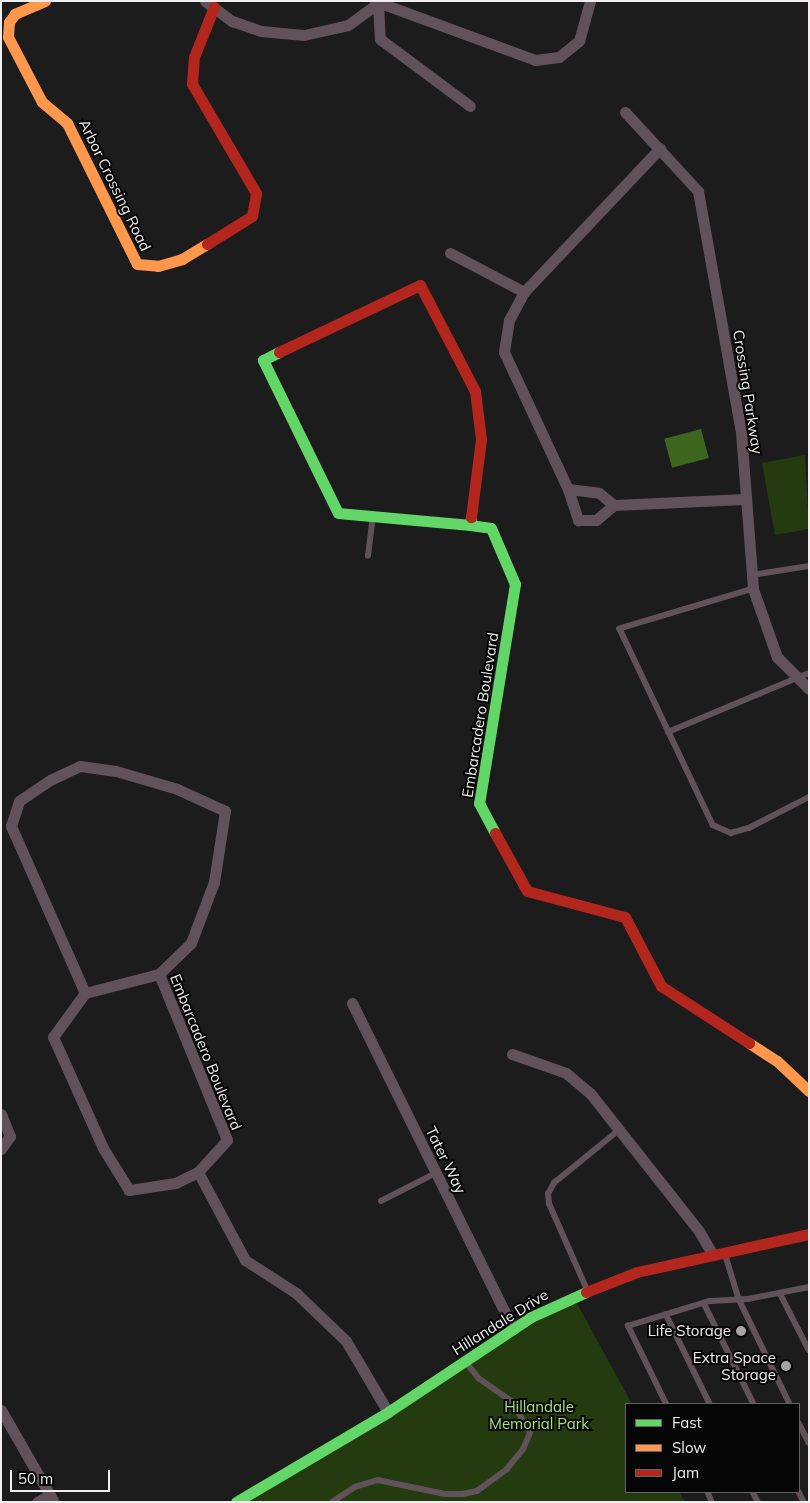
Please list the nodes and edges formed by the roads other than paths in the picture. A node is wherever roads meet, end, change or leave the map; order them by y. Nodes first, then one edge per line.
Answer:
1 (45, 1) edge
2 (590, 1) edge
3 (377, 2) edge
4 (209, 4) edge
5 (470, 106) dead end
6 (625, 112) dead end
7 (660, 148) junction
8 (450, 253) dead end
9 (524, 292) junction
10 (568, 489) junction
11 (746, 499) junction
12 (614, 505) junction
13 (373, 516) junction
14 (470, 525) junction
15 (368, 556) dead end
16 (809, 566) edge
17 (752, 575) junction
18 (753, 589) junction
19 (804, 675) edge
20 (809, 689) edge
21 (668, 732) junction
22 (809, 797) edge
23 (159, 974) junction
24 (85, 993) junction
25 (352, 1003) dead end
26 (512, 1054) dead end
27 (809, 1091) edge
28 (1, 1114) edge
29 (618, 1130) junction
30 (1, 1149) edge
31 (198, 1172) junction
32 (436, 1173) junction
33 (381, 1201) dead end
34 (809, 1234) edge
35 (724, 1251) junction
36 (713, 1255) junction
37 (809, 1287) edge
38 (587, 1290) junction
39 (780, 1293) junction
40 (739, 1298) junction
41 (704, 1303) junction
42 (666, 1314) junction
43 (513, 1329) junction
44 (809, 1350) edge
45 (464, 1361) junction
46 (666, 1403) edge
47 (710, 1403) edge
48 (754, 1403) edge
49 (790, 1403) edge
50 (388, 1412) junction
51 (3, 1416) edge
52 (800, 1425) edge
53 (809, 1444) edge
54 (52, 1498) edge
55 (37, 1502) edge
56 (236, 1502) edge
57 (332, 1502) edge

1 - 4 street, Arbor Crossing Road
2 - 3 street
3 - 4 street
3 - 5 street
6 - 7 street, Crossing Parkway
7 - 9 street
7 - 11 street, Crossing Parkway
8 - 9 street
9 - 10 street
10 - 12 street
10 - 12 street
11 - 12 street
11 - 17 street, Crossing Parkway
13 - 14 street, Embarcadero Boulevard
13 - 14 street, Embarcadero Boulevard
13 - 15 lane
14 - 27 street, Embarcadero Boulevard
16 - 17 lane
17 - 18 street, Crossing Parkway
18 - 19 street, Crossing Parkway
18 - 21 lane
19 - 20 street, Crossing Parkway
19 - 21 lane
21 - 22 lane
23 - 24 street, Embarcadero Boulevard
23 - 24 street
23 - 31 street, Embarcadero Boulevard
24 - 31 street, Embarcadero Boulevard
25 - 32 street, Tater Way
26 - 29 street
28 - 30 street
29 - 36 street
29 - 38 lane
31 - 50 street
32 - 33 lane
32 - 43 street, Tater Way
34 - 35 street, Hillandale Drive
35 - 36 street, Hillandale Drive
35 - 40 lane
36 - 38 street, Hillandale Drive
37 - 39 lane
38 - 43 street, Hillandale Drive
39 - 40 lane
39 - 44 lane
40 - 41 lane
40 - 49 lane
41 - 42 lane
41 - 48 lane
42 - 46 lane
42 - 47 lane
43 - 45 street, Hillandale Drive
45 - 50 street, Hillandale Drive
45 - 57 lane
50 - 56 street, Hillandale Drive
51 - 54 street
52 - 53 lane
54 - 55 street

